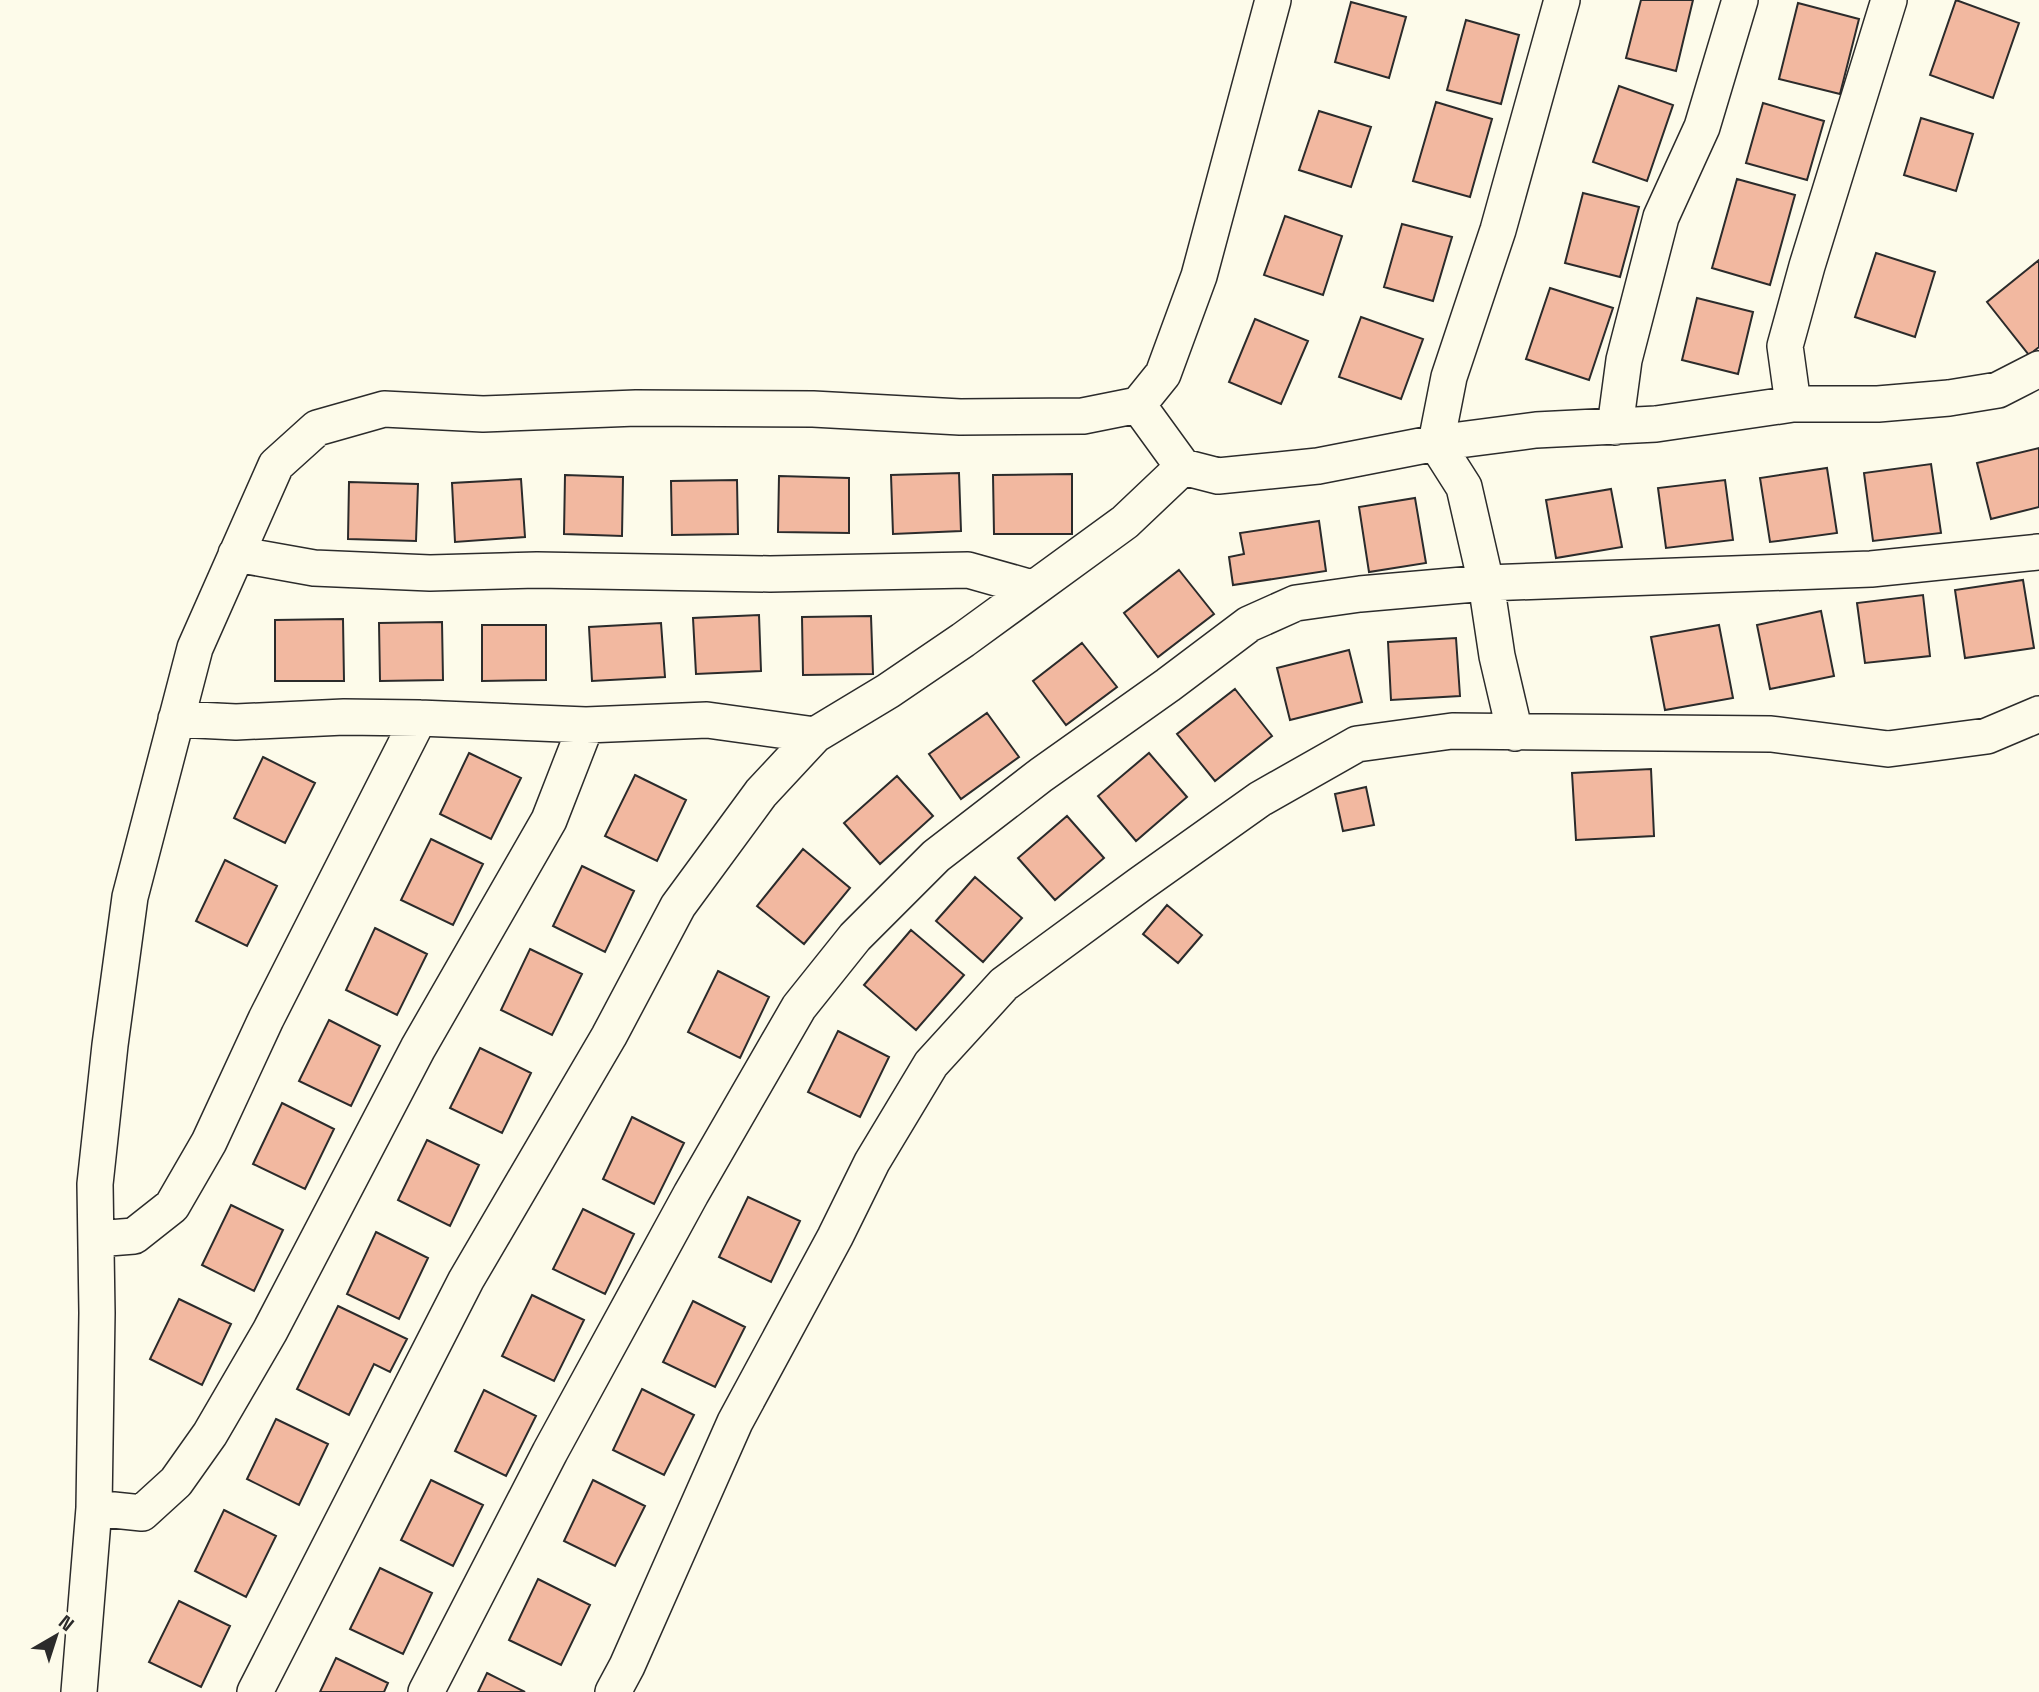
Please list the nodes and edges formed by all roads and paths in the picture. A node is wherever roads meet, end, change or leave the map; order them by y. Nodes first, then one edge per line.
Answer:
1 (1273, 0) edge
2 (1562, 0) edge
3 (1740, 0) edge
4 (1889, 0) edge
5 (2039, 369) edge
6 (1793, 404) junction
7 (1138, 405) junction
8 (1615, 427) junction
9 (1436, 443) junction
10 (1183, 467) junction
11 (2039, 552) edge
12 (236, 554) junction
13 (1486, 583) junction
14 (1032, 588) junction
15 (2039, 714) edge
16 (419, 718) junction
17 (176, 719) junction
18 (586, 725) junction
19 (1516, 733) junction
20 (815, 735) junction
21 (96, 1239) junction
22 (94, 1508) junction
23 (79, 1692) edge
24 (255, 1692) edge
25 (426, 1692) edge
26 (613, 1692) edge

1 - 7 street
2 - 9 street
3 - 8 street
4 - 6 street
5 - 6 street
6 - 8 street
7 - 10 street
7 - 12 street
8 - 9 street
9 - 10 street
9 - 13 street
10 - 14 street
11 - 13 street
12 - 14 street
12 - 17 street
13 - 19 street
13 - 25 street
14 - 20 street
15 - 19 street
16 - 17 street
16 - 18 street
16 - 21 street
17 - 21 street
18 - 20 street
18 - 22 street
19 - 26 street
20 - 24 street
21 - 22 street
22 - 23 street

